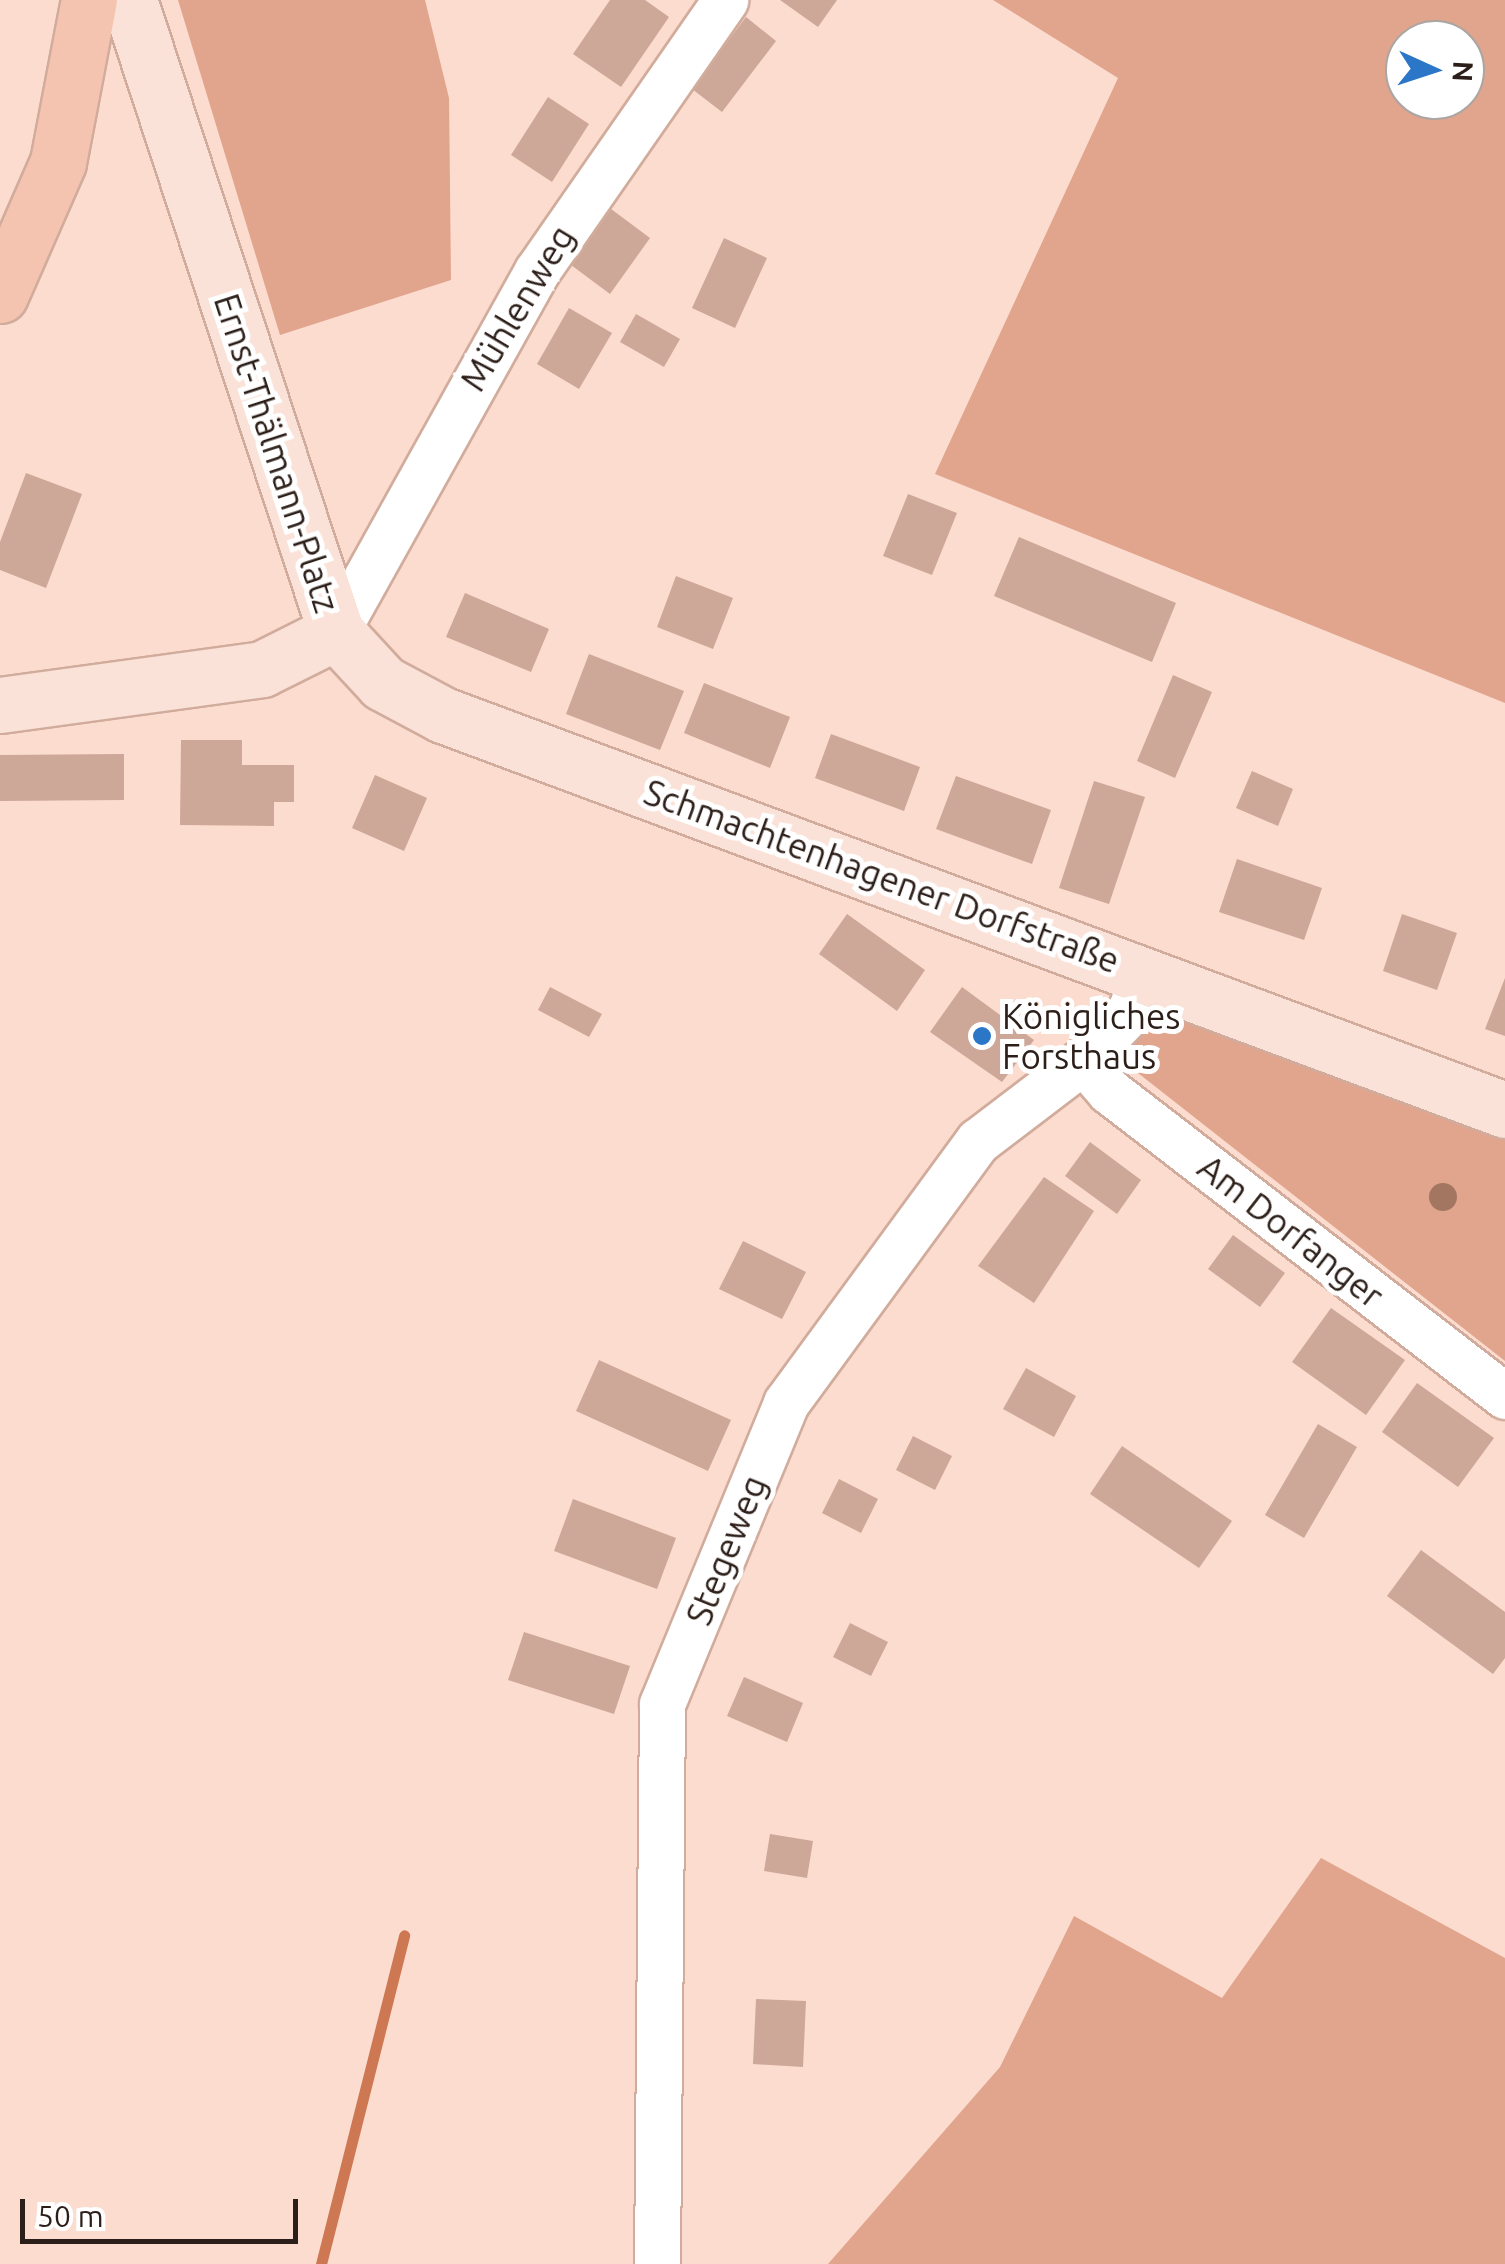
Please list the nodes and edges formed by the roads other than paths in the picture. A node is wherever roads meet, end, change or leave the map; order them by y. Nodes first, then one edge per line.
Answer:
1 (89, 0) edge
2 (129, 0) edge
3 (725, 0) edge
4 (0, 295) edge
5 (336, 632) junction
6 (0, 705) edge
7 (1145, 972) junction
8 (1083, 1060) junction
9 (1505, 1110) edge
10 (1505, 1396) edge
11 (657, 2264) edge

1 - 4 main road
2 - 5 main road, Ernst-Thälmann-Platz
3 - 5 street, Mühlenweg
5 - 6 main road, Ernst-Thälmann-Platz
5 - 7 main road, Schmachtenhagener Dorfstraße
7 - 8 street, Stegeweg
7 - 9 main road, Schmachtenhagener Dorfstraße
8 - 10 street, Am Dorfanger
8 - 11 street, Stegeweg

